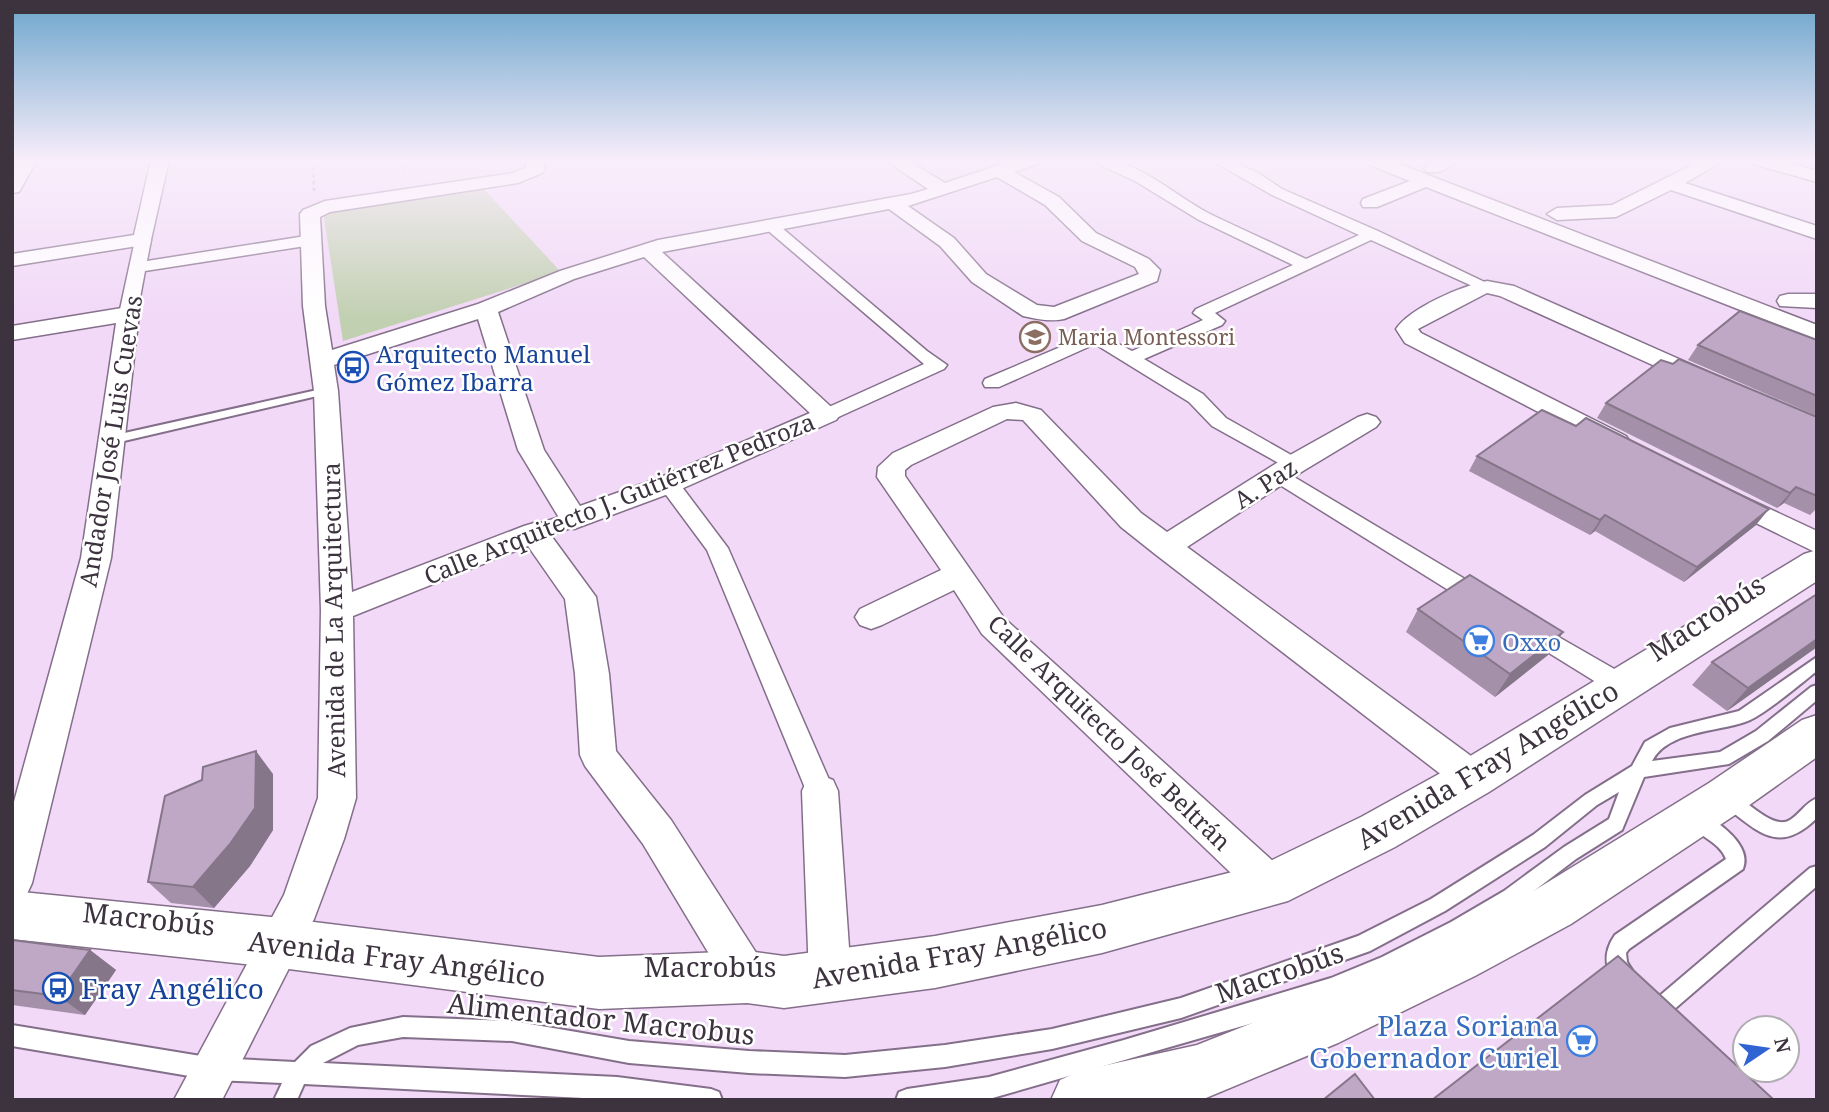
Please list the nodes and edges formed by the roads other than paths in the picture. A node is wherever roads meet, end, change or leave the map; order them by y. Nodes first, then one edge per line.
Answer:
1 (1616, 211) edge
2 (149, 212) edge
3 (312, 212) edge
4 (843, 212) edge
5 (905, 212) edge
6 (1063, 212) edge
7 (1196, 212) edge
8 (1322, 212) edge
9 (1536, 212) edge
10 (1551, 212) edge
11 (1598, 212) edge
12 (1754, 212) edge
13 (1557, 214) junction
14 (770, 225) junction
15 (1817, 233) edge
16 (1373, 234) junction
17 (1628, 237) junction
18 (143, 240) junction
19 (312, 240) junction
20 (648, 250) junction
21 (12, 260) edge
22 (1306, 265) junction
23 (138, 267) junction
24 (1487, 287) junction
25 (1788, 301) junction
26 (1817, 301) edge
27 (486, 309) junction
28 (1817, 312) edge
29 (128, 314) junction
30 (12, 333) edge
31 (1817, 333) edge
32 (1131, 358) junction
33 (323, 376) junction
34 (992, 383) dead end
35 (1717, 385) edge
36 (827, 415) junction
37 (1367, 422) dead end
38 (111, 440) junction
39 (1633, 450) edge
40 (1286, 470) junction
41 (669, 484) junction
42 (1707, 488) edge
43 (574, 519) junction
44 (534, 533) junction
45 (1817, 543) edge
46 (1165, 547) junction
47 (1817, 563) edge
48 (960, 574) junction
49 (1817, 580) edge
50 (337, 610) junction
51 (871, 617) dead end
52 (1817, 663) edge
53 (1621, 685) junction
54 (1817, 691) edge
55 (1817, 733) edge
56 (1570, 740) dead end
57 (1640, 770) junction
58 (1473, 778) junction
59 (820, 790) joint
60 (1817, 806) edge
61 (1709, 807) junction
62 (1387, 848) dead end
63 (1816, 876) edge
64 (12, 883) edge
65 (1271, 885) junction
66 (12, 915) edge
67 (12, 933) edge
68 (288, 957) junction
69 (377, 974) dead end
70 (830, 976) junction
71 (737, 990) junction
72 (1657, 1011) junction
73 (1677, 1028) edge
74 (12, 1034) edge
75 (297, 1074) junction
76 (205, 1084) edge
77 (285, 1100) edge
78 (710, 1100) edge
79 (907, 1100) edge
80 (1080, 1100) edge

1 - 17 street
2 - 18 street, Andador José Luis Cuevas
3 - 19 street, Avenida de La Arquitectura
4 - 14 street
5 - 6 street
7 - 22 street
8 - 16 street
9 - 31 street
10 - 13 street
11 - 13 street
12 - 15 street
13 - 17 street
14 - 20 street
14 - 36 street, Calle Arquitecto J. Gutiérrez Pedroza
16 - 22 street
16 - 24 street
17 - 25 street
18 - 21 street
18 - 23 street, Andador José Luis Cuevas
19 - 23 street
19 - 33 street, Avenida de La Arquitectura
20 - 27 street
20 - 36 street
22 - 32 street
23 - 29 street, Andador José Luis Cuevas
24 - 35 street
24 - 39 street
25 - 26 street
25 - 28 street
27 - 33 street
27 - 43 street
29 - 30 street
29 - 38 street, Andador José Luis Cuevas
32 - 34 street
32 - 40 street
33 - 38 lane
33 - 50 street, Avenida de La Arquitectura
36 - 41 street, Calle Arquitecto J. Gutiérrez Pedroza
37 - 40 street, A. Paz
38 - 64 street, Andador José Luis Cuevas
40 - 46 street, A. Paz
40 - 53 street
41 - 43 street, Calle Arquitecto J. Gutiérrez Pedroza
41 - 59 street
42 - 45 street
43 - 44 street, Calle Arquitecto J. Gutiérrez Pedroza
44 - 50 street, Calle Arquitecto J. Gutiérrez Pedroza
44 - 71 street
46 - 48 street, Calle Arquitecto José Beltrán
46 - 58 street
47 - 53 street, Avenida Fray Angélico
48 - 51 street
48 - 65 street, Calle Arquitecto José Beltrán
49 - 56 lane, Macrobús
50 - 68 street, Avenida de La Arquitectura
52 - 57 lane, Macrobús
53 - 58 street, Avenida Fray Angélico
54 - 57 lane, Alimentador Macrobus
55 - 61 street
57 - 75 lane, Alimentador Macrobus
57 - 79 lane, Macrobús
58 - 65 street, Avenida Fray Angélico
59 - 70 street
60 - 61 lane
61 - 72 lane
61 - 80 street
62 - 71 lane, Macrobús
63 - 72 lane
65 - 70 street, Avenida Fray Angélico
66 - 68 street, Avenida Fray Angélico
67 - 68 lane, Macrobús
68 - 71 street, Avenida Fray Angélico
68 - 76 street, Avenida de La Arquitectura
69 - 71 lane, Macrobús
70 - 71 street, Avenida Fray Angélico
72 - 73 lane
74 - 76 lane
75 - 76 lane
75 - 77 lane, Alimentador Macrobus
75 - 78 lane

